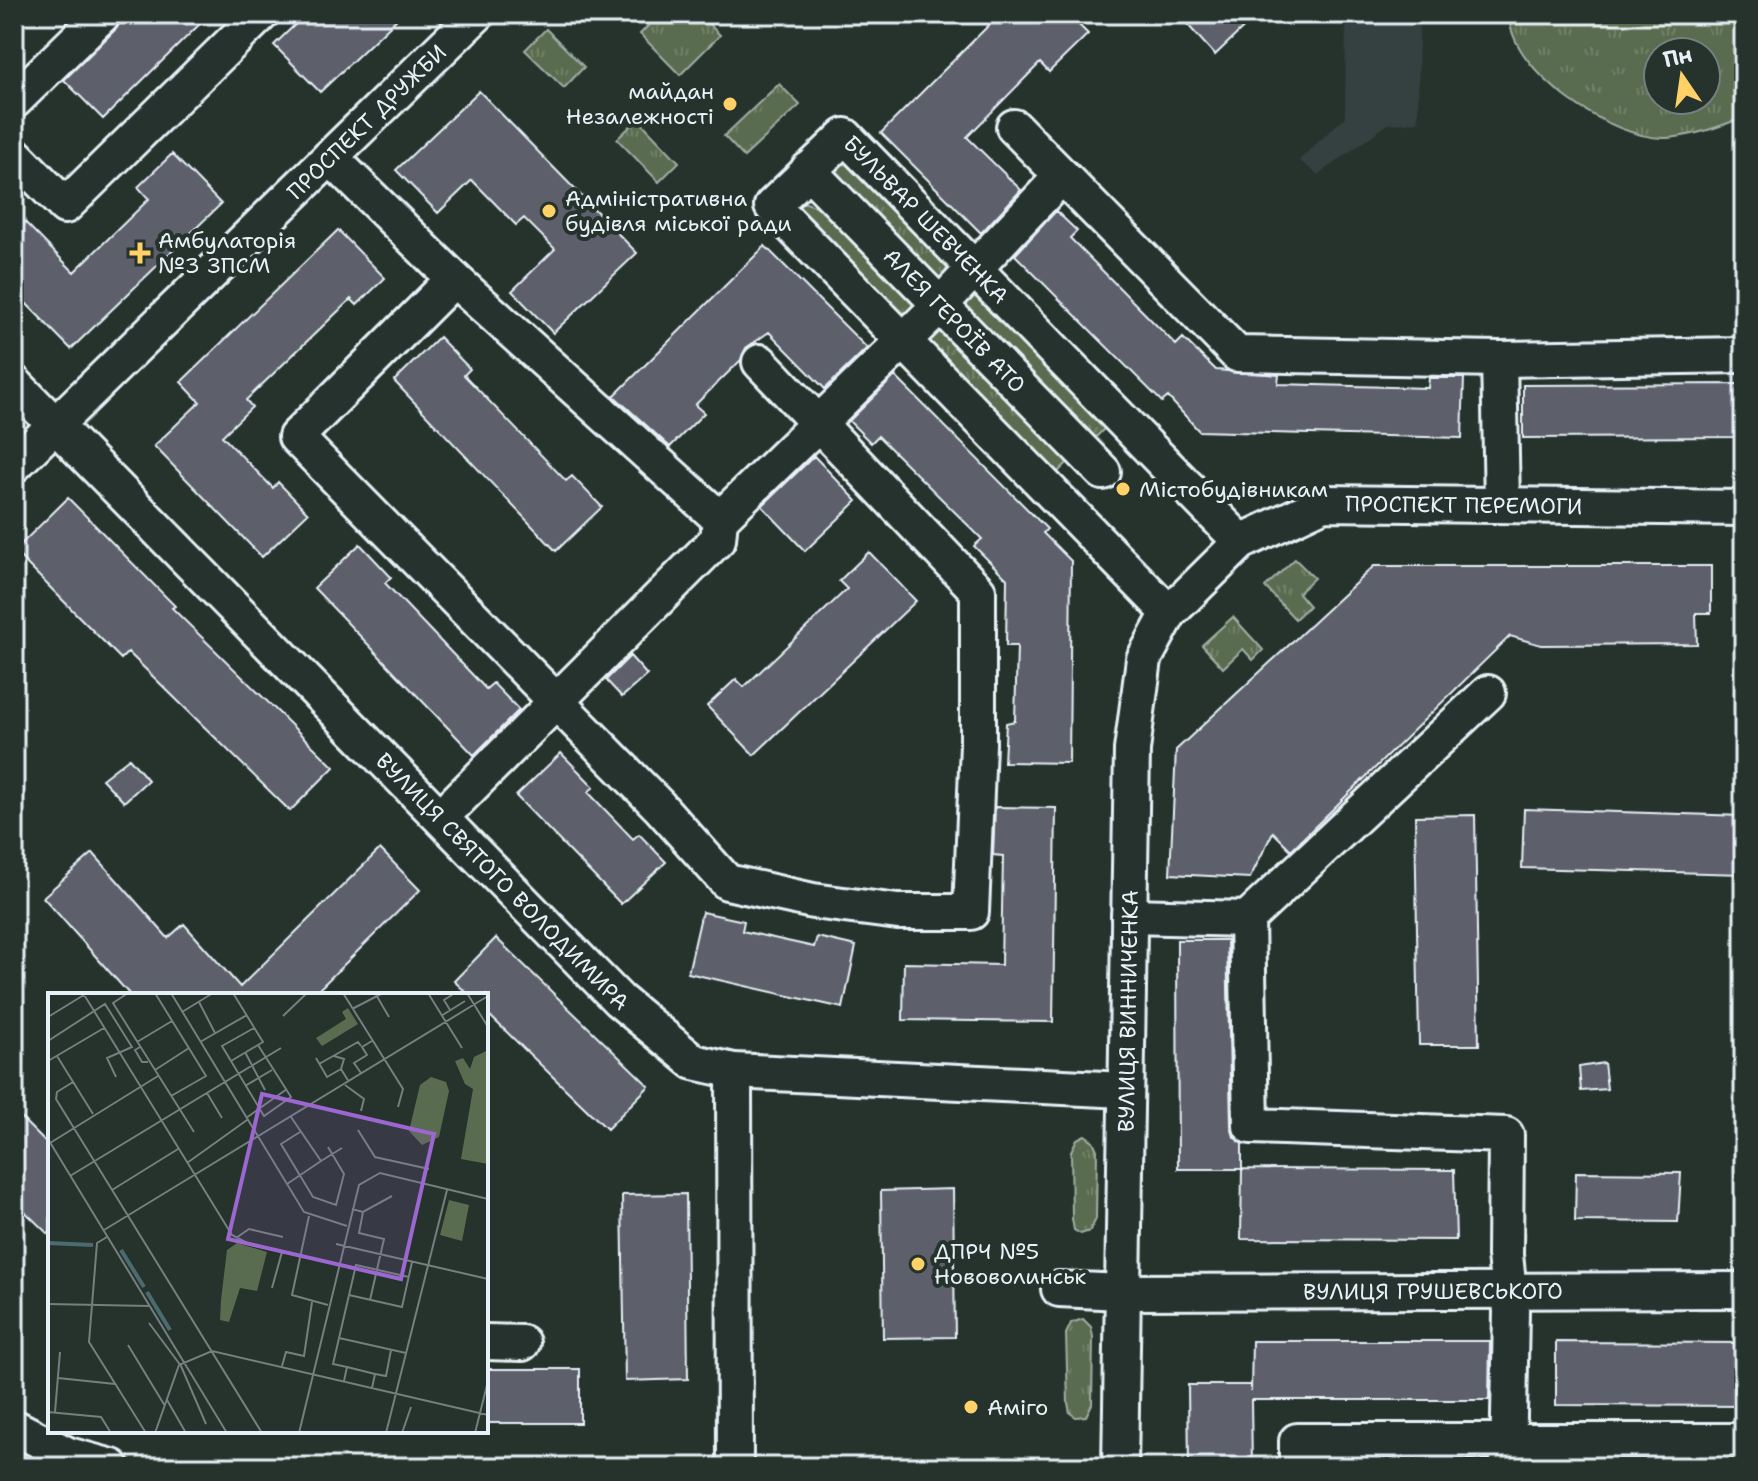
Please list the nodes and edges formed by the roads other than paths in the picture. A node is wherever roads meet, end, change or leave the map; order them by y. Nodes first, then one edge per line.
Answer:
1 (103, 14) edge
2 (261, 14) edge
3 (477, 14) edge
4 (14, 101) edge
5 (1014, 127) dead end
6 (15, 155) edge
7 (330, 157) junction
8 (808, 170) junction
9 (1062, 176) junction
10 (976, 269) junction
11 (454, 279) junction
12 (939, 306) junction
13 (901, 339) junction
14 (1744, 355) edge
15 (1499, 359) junction
16 (760, 362) dead end
17 (14, 383) edge
18 (820, 422) junction
19 (56, 423) junction
20 (1148, 432) junction
21 (14, 465) edge
22 (1103, 472) junction
23 (1502, 503) junction
24 (1744, 508) edge
25 (1063, 517) junction
26 (720, 519) junction
27 (1241, 542) junction
28 (1204, 575) joint
29 (1169, 613) junction
30 (1488, 693) dead end
31 (557, 702) junction
32 (441, 817) junction
33 (1129, 916) junction
34 (1247, 919) junction
35 (734, 1071) junction
36 (1125, 1090) junction
37 (1059, 1289) dead end
38 (1508, 1289) junction
39 (1744, 1290) edge
40 (1122, 1292) junction
41 (488, 1342) edge
42 (522, 1343) dead end
43 (14, 1427) edge
44 (1744, 1441) edge
45 (78, 1443) edge
46 (1508, 1454) edge
47 (112, 1467) edge
48 (735, 1467) edge
49 (1120, 1467) edge
50 (1297, 1467) edge

1 - 4 street
2 - 6 street
3 - 7 street, ПРОСПЕКТ ДРУЖБИ
5 - 9 street
7 - 11 street
7 - 19 street, ПРОСПЕКТ ДРУЖБИ
8 - 10 street, БУЛЬВАР ШЕВЧЕНКА
8 - 12 street, АЛЕЯ ГЕРОЇВ АТО
8 - 13 street, БУЛЬВАР ШЕВЧЕНКА
9 - 10 street
9 - 15 street
10 - 12 street
10 - 20 street, БУЛЬВАР ШЕВЧЕНКА
11 - 26 street
11 - 31 street
12 - 13 street
12 - 22 street, АЛЕЯ ГЕРОЇВ АТО
13 - 18 street
13 - 25 street, БУЛЬВАР ШЕВЧЕНКА
14 - 15 street
15 - 23 street
16 - 18 street
17 - 19 street, ВУЛИЦЯ СВЯТОГО ВОЛОДИМИРА
18 - 26 street
18 - 31 street
19 - 21 street, ПРОСПЕКТ ДРУЖБИ
19 - 32 street, ВУЛИЦЯ СВЯТОГО ВОЛОДИМИРА
20 - 22 street
20 - 27 street, БУЛЬВАР ШЕВЧЕНКА
22 - 25 street
23 - 24 street, ПРОСПЕКТ ПЕРЕМОГИ
23 - 27 street, ПРОСПЕКТ ПЕРЕМОГИ
25 - 29 street, БУЛЬВАР ШЕВЧЕНКА
26 - 31 street
27 - 28 street, ПРОСПЕКТ ПЕРЕМОГИ
28 - 29 street, ВУЛИЦЯ ВИННИЧЕНКА
29 - 33 street, ВУЛИЦЯ ВИННИЧЕНКА
30 - 34 street
31 - 32 street
32 - 35 street, ВУЛИЦЯ СВЯТОГО ВОЛОДИМИРА
33 - 34 street
33 - 36 street, ВУЛИЦЯ ВИННИЧЕНКА
34 - 38 street
35 - 36 street, ВУЛИЦЯ СВЯТОГО ВОЛОДИМИРА
35 - 48 street
36 - 40 street, ВУЛИЦЯ ВИННИЧЕНКА
37 - 40 street, ВУЛИЦЯ ГРУШЕВСЬКОГО
38 - 39 street, ВУЛИЦЯ ГРУШЕВСЬКОГО
38 - 40 street, ВУЛИЦЯ ГРУШЕВСЬКОГО
38 - 46 street
40 - 49 street, ВУЛИЦЯ ВИННИЧЕНКА
41 - 42 street
43 - 45 street
44 - 46 street
45 - 47 street
46 - 50 street

